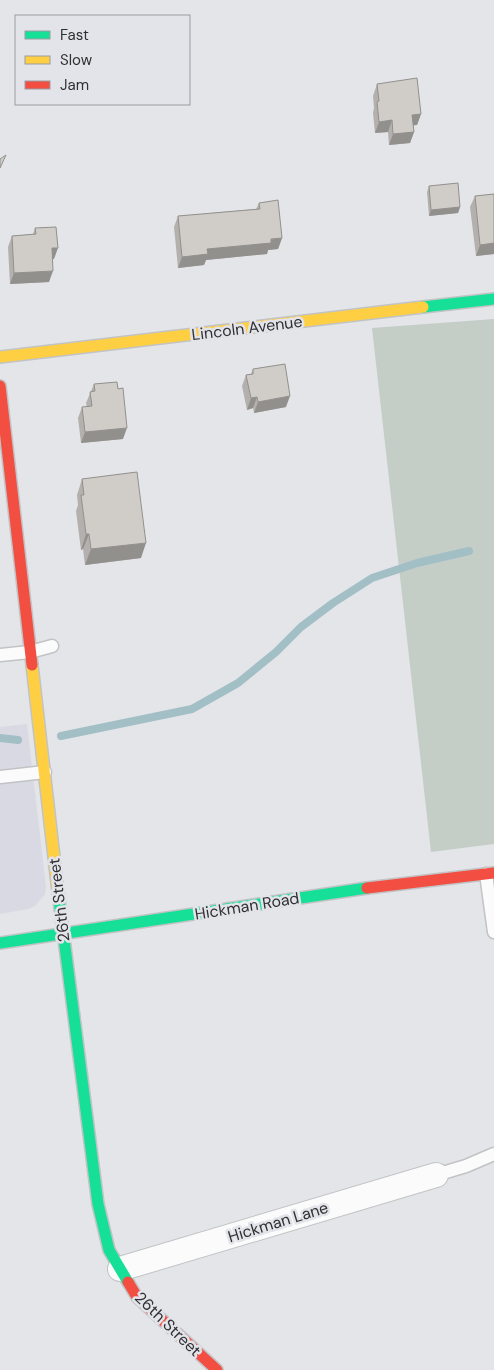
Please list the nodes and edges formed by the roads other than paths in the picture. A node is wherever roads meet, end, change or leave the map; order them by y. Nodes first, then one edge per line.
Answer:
1 (494, 300) edge
2 (0, 357) edge
3 (0, 386) edge
4 (2, 427) edge
5 (52, 646) dead end
6 (30, 652) junction
7 (0, 655) edge
8 (45, 772) junction
9 (0, 777) edge
10 (490, 873) edge
11 (494, 932) edge
12 (63, 933) junction
13 (0, 942) edge
14 (494, 1154) edge
15 (436, 1174) joint
16 (120, 1269) junction
17 (217, 1370) edge

1 - 2 street, Lincoln Avenue
3 - 4 street, 26th Street
4 - 6 street, 26th Street
5 - 6 lane
6 - 7 lane
6 - 8 street, 26th Street
8 - 9 lane
8 - 12 street, 26th Street
10 - 11 lane
10 - 12 street, Hickman Road
12 - 13 street, Hickman Road
12 - 16 street, 26th Street
14 - 15 lane
15 - 16 street, Hickman Lane
16 - 17 street, 26th Street

